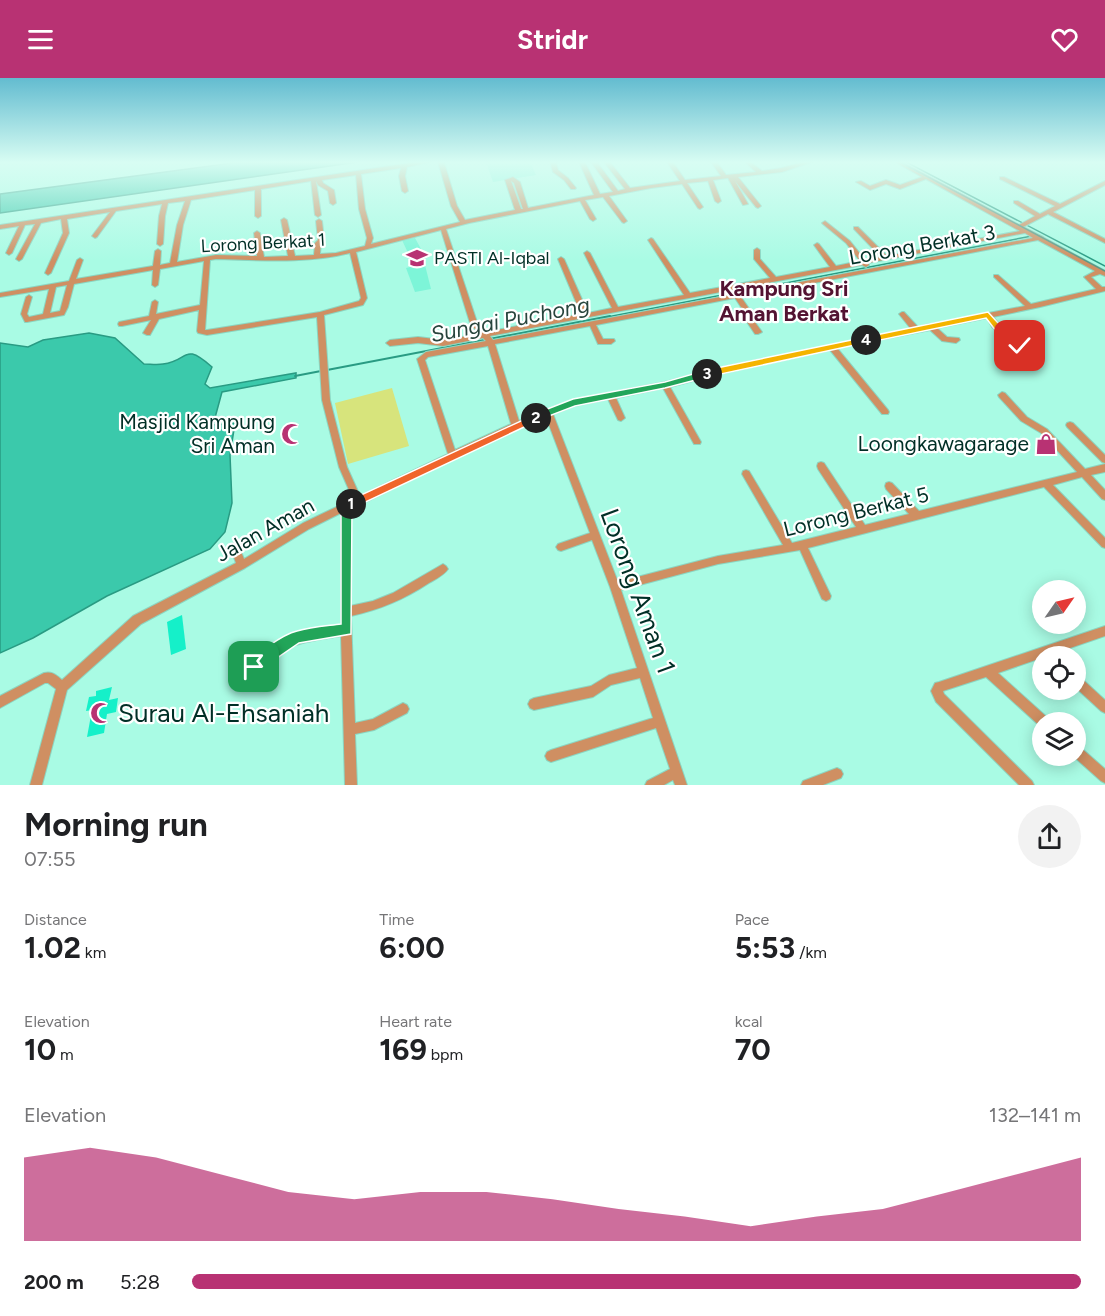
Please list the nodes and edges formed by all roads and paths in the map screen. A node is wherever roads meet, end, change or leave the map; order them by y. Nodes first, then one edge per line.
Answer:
1 (208, 195) edge
2 (258, 195) edge
3 (317, 195) edge
4 (332, 195) edge
5 (360, 195) edge
6 (451, 195) edge
7 (514, 195) edge
8 (520, 195) edge
9 (607, 195) edge
10 (691, 195) edge
11 (716, 195) edge
12 (740, 195) edge
13 (747, 195) edge
14 (963, 195) edge
15 (1037, 195) edge
16 (1082, 195) edge
17 (602, 196) junction
18 (189, 198) junction
19 (582, 200) junction
20 (166, 201) junction
21 (718, 201) dead end
22 (1016, 202) dead end
23 (333, 203) dead end
24 (745, 204) dead end
25 (758, 206) dead end
26 (1060, 206) junction
27 (700, 207) dead end
28 (115, 209) junction
29 (523, 211) junction
30 (1048, 212) junction
31 (258, 216) dead end
32 (1040, 216) junction
33 (64, 217) junction
34 (593, 219) dead end
35 (39, 220) junction
36 (284, 220) dead end
37 (624, 221) dead end
38 (463, 222) junction
39 (23, 223) junction
40 (825, 223) dead end
41 (10, 225) junction
42 (1022, 225) junction
43 (0, 227) edge
44 (443, 228) junction
45 (856, 228) dead end
46 (1027, 231) junction
47 (0, 234) edge
48 (257, 234) dead end
49 (95, 236) dead end
50 (1041, 238) junction
51 (651, 240) dead end
52 (1105, 241) edge
53 (817, 245) dead end
54 (368, 248) junction
55 (757, 250) dead end
56 (353, 252) junction
57 (9, 253) dead end
58 (587, 253) dead end
59 (317, 257) junction
60 (886, 258) junction
61 (19, 259) dead end
62 (207, 259) junction
63 (261, 259) junction
64 (292, 259) junction
65 (561, 259) dead end
66 (80, 260) dead end
67 (173, 265) junction
68 (868, 267) junction
69 (156, 268) junction
70 (834, 268) junction
71 (48, 273) dead end
72 (1103, 273) edge
73 (996, 276) dead end
74 (775, 280) junction
75 (73, 283) junction
76 (759, 283) junction
77 (155, 285) dead end
78 (53, 286) junction
79 (1103, 289) edge
80 (764, 291) junction
81 (0, 295) edge
82 (686, 296) junction
83 (737, 296) junction
84 (29, 297) dead end
85 (155, 302) dead end
86 (655, 302) junction
87 (688, 304) junction
88 (202, 307) junction
89 (1030, 307) junction
90 (616, 309) junction
91 (660, 310) junction
92 (321, 314) junction
93 (902, 314) dead end
94 (585, 315) junction
95 (988, 315) junction
96 (154, 316) junction
97 (46, 317) junction
98 (592, 323) junction
99 (122, 324) dead end
100 (930, 326) junction
101 (916, 329) junction
102 (758, 332) dead end
103 (147, 333) dead end
104 (488, 338) junction
105 (956, 339) dead end
106 (611, 341) dead end
107 (390, 343) dead end
108 (832, 346) junction
109 (1020, 346) dead end
110 (665, 385) junction
111 (1002, 395) dead end
112 (611, 396) junction
113 (885, 412) dead end
114 (549, 413) junction
115 (621, 418) dead end
116 (516, 425) junction
117 (1070, 425) dead end
118 (697, 442) dead end
119 (453, 456) junction
120 (1105, 460) edge
121 (820, 466) dead end
122 (1105, 468) edge
123 (746, 474) dead end
124 (1083, 474) junction
125 (1046, 483) junction
126 (889, 486) dead end
127 (1105, 496) edge
128 (358, 501) junction
129 (346, 507) junction
130 (916, 516) junction
131 (863, 529) junction
132 (595, 535) junction
133 (1105, 544) edge
134 (802, 545) junction
135 (235, 547) dead end
136 (561, 547) dead end
137 (790, 548) junction
138 (242, 565) junction
139 (443, 569) dead end
140 (615, 587) junction
141 (826, 596) dead end
142 (346, 612) junction
143 (347, 630) junction
144 (1105, 631) edge
145 (1068, 646) edge
146 (1032, 658) edge
147 (254, 667) dead end
148 (987, 670) junction
149 (643, 672) junction
150 (62, 687) junction
151 (1086, 690) edge
152 (0, 702) edge
153 (534, 704) dead end
154 (1105, 707) edge
155 (403, 709) dead end
156 (1033, 712) edge
157 (660, 721) junction
158 (349, 730) junction
159 (550, 756) dead end
160 (1086, 760) edge
161 (677, 772) junction
162 (837, 774) dead end
163 (1105, 777) edge
164 (36, 785) edge
165 (351, 785) edge
166 (651, 785) edge
167 (681, 785) edge
168 (807, 785) edge
169 (1028, 785) edge

1 - 18 street
2 - 31 street
3 - 59 street
4 - 23 street
5 - 54 street
6 - 38 street
7 - 29 street
8 - 29 street
9 - 17 street, Lorong Berkat 1
10 - 27 street
11 - 21 street
12 - 24 street
13 - 25 street
14 - 42 street
15 - 26 street
16 - 26 street
17 - 19 street, Lorong Berkat 1
17 - 37 street
18 - 20 street
18 - 67 street
19 - 29 street, Lorong Berkat 1
19 - 34 street
20 - 28 street
20 - 69 street
22 - 32 street
26 - 30 street
28 - 33 street
28 - 49 street
29 - 38 street, Lorong Berkat 1
30 - 32 street
30 - 52 street
32 - 42 street
33 - 35 street
33 - 71 street
35 - 39 street
35 - 61 street
36 - 64 street
38 - 44 street, Lorong Berkat 1
39 - 41 street
39 - 57 street
40 - 68 street
41 - 43 street
41 - 47 street
42 - 46 street
44 - 54 street, Lorong Berkat 1
44 - 104 street
45 - 60 street
46 - 50 street
46 - 60 street
48 - 63 street
50 - 68 street, Lorong Berkat 3
50 - 72 street
51 - 82 street
53 - 70 street
54 - 56 street, Lorong Berkat 1
55 - 74 street
56 - 59 street, Lorong Berkat 1
56 - 92 street
58 - 90 street
59 - 64 street, Lorong Berkat 1
60 - 68 street
62 - 63 street, Lorong Berkat 1
62 - 67 street, Lorong Berkat 1
62 - 88 street
63 - 64 street, Lorong Berkat 1
65 - 94 street
66 - 75 street
67 - 69 street, Lorong Berkat 1
68 - 70 street
68 - 80 street, Lorong Berkat 3
69 - 75 street, Lorong Berkat 1
69 - 77 street
70 - 74 street
72 - 79 street
73 - 89 street
74 - 76 street
75 - 78 street, Lorong Berkat 1
75 - 97 street
76 - 80 street
76 - 82 street
78 - 81 street, Lorong Berkat 1
78 - 97 street
79 - 89 street, Jalan Aman
80 - 83 street, Lorong Berkat 3
82 - 86 street
82 - 87 street
83 - 87 street, Lorong Berkat 3
83 - 102 street
84 - 97 street
85 - 96 street
86 - 90 street
86 - 91 street
87 - 91 street, Lorong Berkat 3
88 - 92 street
88 - 96 street
89 - 95 street, Jalan Aman
90 - 94 street
91 - 98 street, Lorong Berkat 3
92 - 128 street
93 - 101 street
94 - 104 street
95 - 100 street, Jalan Aman
95 - 109 street
96 - 99 street
96 - 103 street
98 - 104 street, Lorong Berkat 3
98 - 106 street
100 - 101 street, Jalan Aman
100 - 105 street
101 - 108 street, Jalan Aman
104 - 107 street
104 - 116 street
104 - 119 street
108 - 110 street, Jalan Aman
108 - 113 street
110 - 112 street, Jalan Aman
110 - 118 street
111 - 124 street
112 - 114 street, Jalan Aman
112 - 115 street
114 - 116 street, Jalan Aman
114 - 132 street, Lorong Aman 1
116 - 119 street, Jalan Aman
117 - 120 street
119 - 128 street, Jalan Aman
121 - 131 street
122 - 124 street, Lorong Berkat 5
123 - 137 street
124 - 125 street, Lorong Berkat 5
124 - 127 street
125 - 130 street, Lorong Berkat 5
125 - 133 street
126 - 130 street
128 - 129 street, Jalan Aman
129 - 138 street, Jalan Aman
129 - 142 street
130 - 131 street, Lorong Berkat 5
131 - 134 street, Lorong Berkat 5
132 - 136 street
132 - 140 street, Lorong Aman 1
134 - 137 street, Lorong Berkat 5
134 - 141 street
135 - 138 street
137 - 140 street, Lorong Berkat 5
138 - 150 street, Jalan Aman
139 - 142 street
140 - 149 street, Lorong Aman 1
142 - 143 street
143 - 147 street
143 - 158 street
144 - 145 street
146 - 148 street
148 - 156 street
148 - 169 street
149 - 153 street
149 - 157 street, Lorong Aman 1
150 - 152 street
150 - 164 street
151 - 154 street
155 - 158 street
157 - 159 street
157 - 161 street, Lorong Aman 1
158 - 165 street
160 - 163 street
161 - 166 street
161 - 167 street, Lorong Aman 1
162 - 168 street

